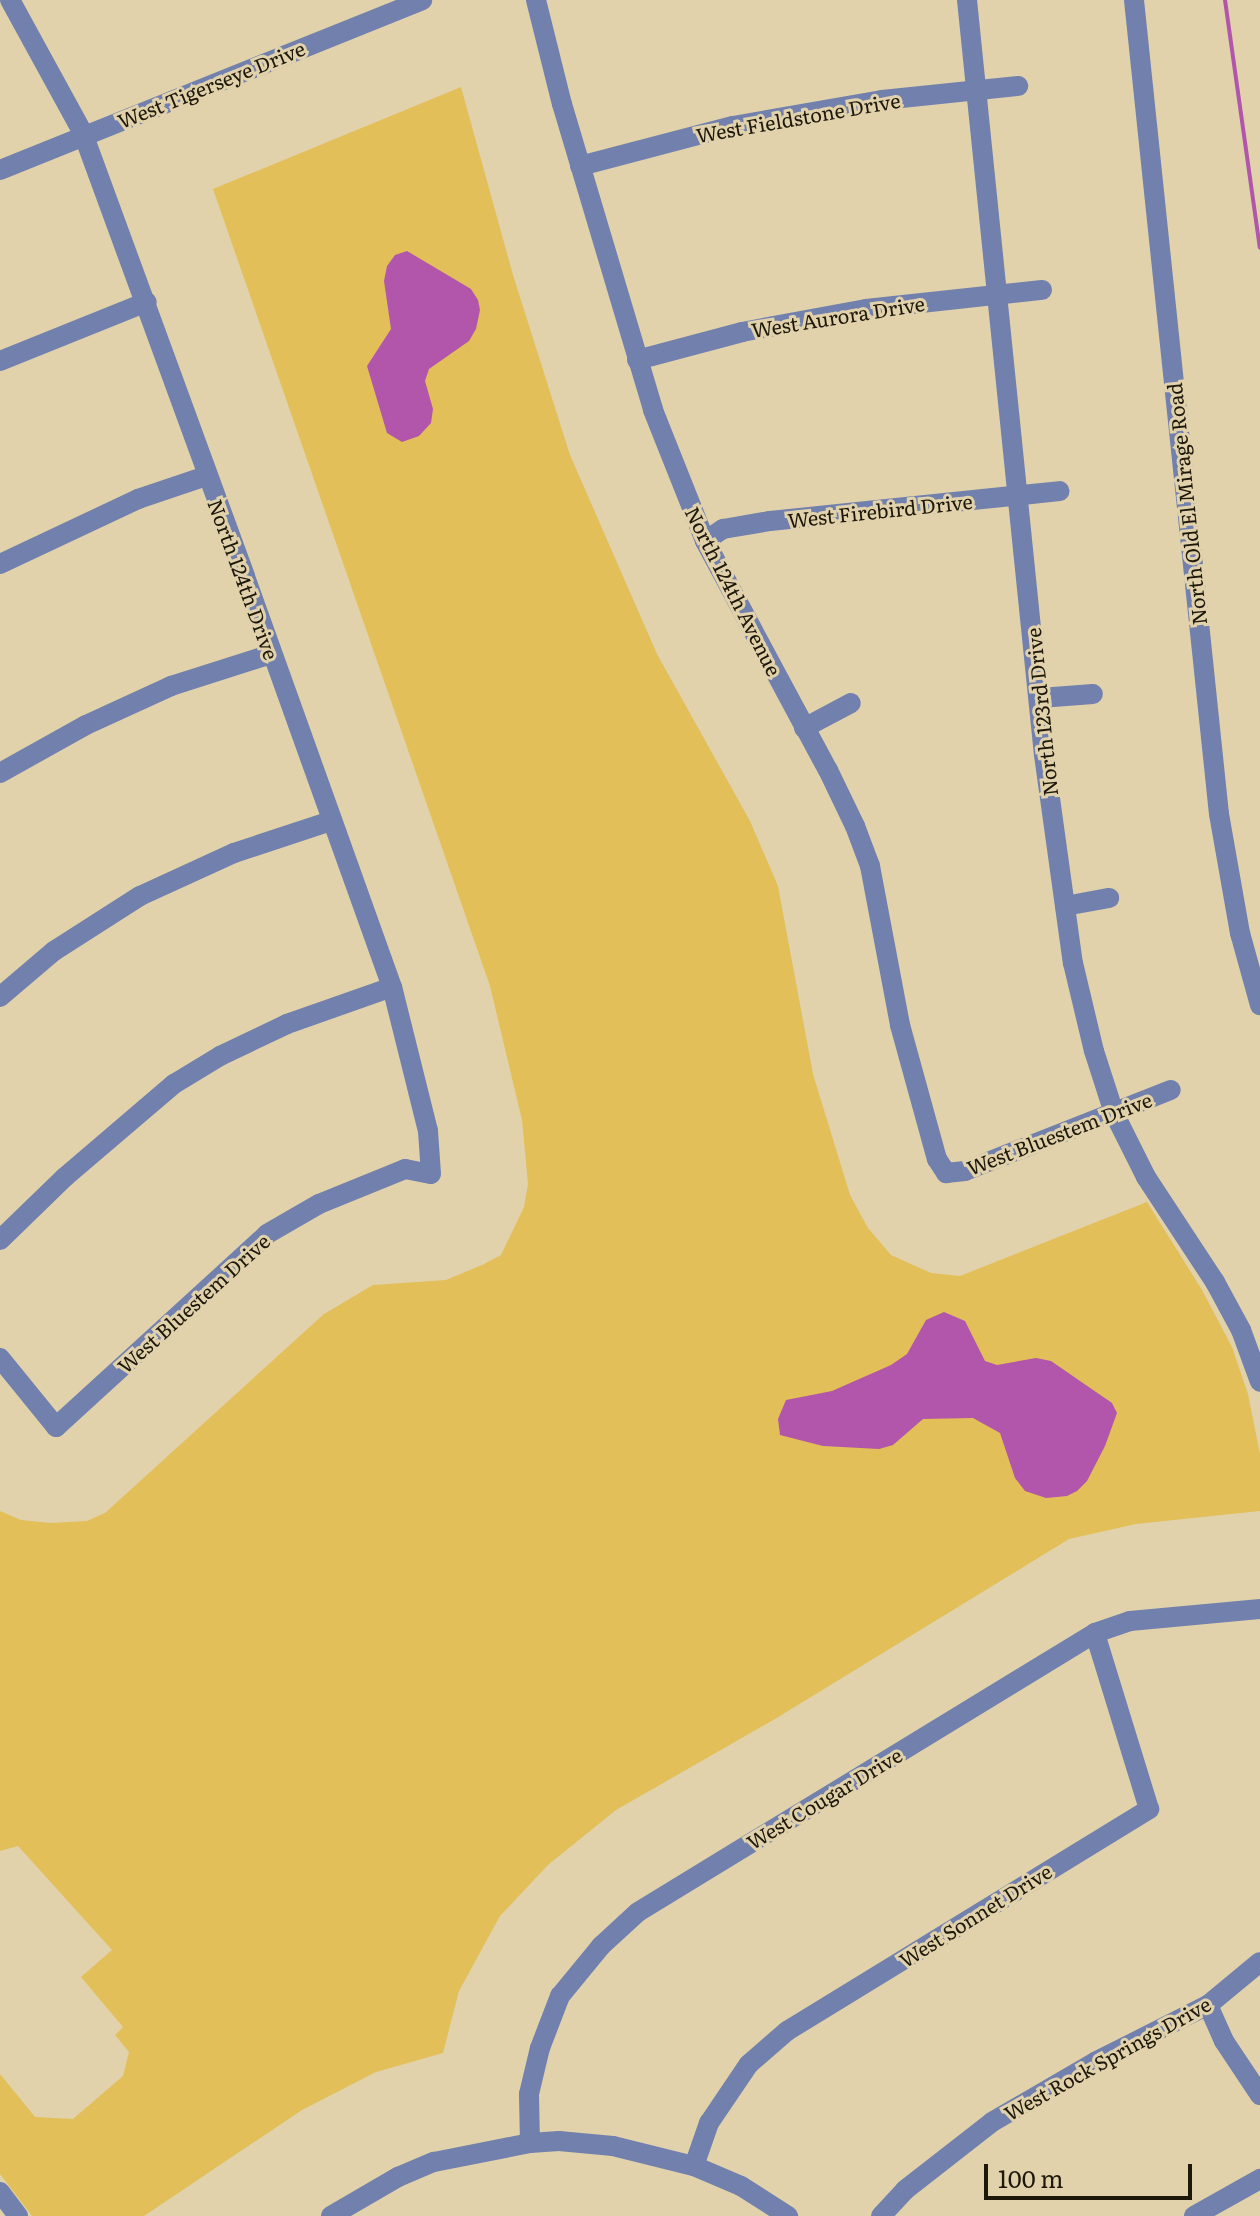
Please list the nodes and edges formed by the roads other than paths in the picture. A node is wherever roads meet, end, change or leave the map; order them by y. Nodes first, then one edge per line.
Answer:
1 (10, 0) edge
2 (422, 0) edge
3 (536, 0) edge
4 (967, 0) edge
5 (1134, 0) edge
6 (1018, 86) dead end
7 (975, 89) junction
8 (84, 135) junction
9 (580, 166) junction
10 (0, 170) edge
11 (1042, 290) dead end
12 (996, 294) junction
13 (147, 302) junction
14 (637, 360) junction
15 (0, 361) edge
16 (206, 476) junction
17 (1059, 491) dead end
18 (1017, 496) junction
19 (705, 541) junction
20 (0, 564) edge
21 (271, 654) junction
22 (1093, 694) dead end
23 (1040, 698) junction
24 (851, 703) dead end
25 (804, 728) junction
26 (0, 773) edge
27 (331, 821) junction
28 (1109, 898) dead end
29 (1065, 906) junction
30 (392, 987) junction
31 (0, 997) edge
32 (1260, 1005) edge
33 (1171, 1090) dead end
34 (1114, 1113) junction
35 (946, 1173) joint
36 (431, 1174) joint
37 (0, 1240) edge
38 (0, 1358) edge
39 (1260, 1382) edge
40 (1260, 1609) edge
41 (1095, 1633) junction
42 (1260, 1962) edge
43 (1208, 2005) junction
44 (1260, 2095) edge
45 (530, 2143) junction
46 (694, 2166) junction
47 (1260, 2179) edge
48 (0, 2192) edge
49 (18, 2216) edge
50 (331, 2216) edge
51 (788, 2216) edge
52 (881, 2216) edge
53 (1194, 2216) edge

1 - 8 street, North 124th Drive
2 - 8 street, West Tigerseye Drive
3 - 9 street, North 124th Avenue
4 - 7 street, North 123rd Drive
5 - 32 street, North Old El Mirage Road
6 - 7 street, West Fieldstone Drive
7 - 9 street, West Fieldstone Drive
7 - 12 street, North 123rd Drive
8 - 10 street, West Tigerseye Drive
8 - 13 street, North 124th Drive
9 - 14 street, North 124th Avenue
11 - 12 street, West Aurora Drive
12 - 14 street, West Aurora Drive
12 - 18 street, North 123rd Drive
13 - 15 street
13 - 16 street, North 124th Drive
14 - 19 street, North 124th Avenue
16 - 20 street
16 - 21 street, North 124th Drive
17 - 18 street, West Firebird Drive
18 - 19 street, West Firebird Drive
18 - 23 street, North 123rd Drive
19 - 25 street, North 124th Avenue
21 - 26 street
21 - 27 street, North 124th Drive
22 - 23 street
23 - 29 street, North 123rd Drive
24 - 25 street
25 - 35 street, North 124th Avenue
27 - 30 street, North 124th Drive
27 - 31 street
28 - 29 street
29 - 34 street, North 123rd Drive
30 - 36 street, North 124th Drive
30 - 37 street
33 - 34 street, West Bluestem Drive
34 - 35 street, West Bluestem Drive
34 - 39 street, North 123rd Drive
36 - 38 street, West Bluestem Drive
40 - 41 street, West Cougar Drive
41 - 45 street, West Cougar Drive
41 - 46 street, West Sonnet Drive
42 - 43 street, West Rock Springs Drive
43 - 44 street
43 - 52 street, West Rock Springs Drive
45 - 46 street
45 - 50 street
46 - 51 street
47 - 53 street
48 - 49 street

